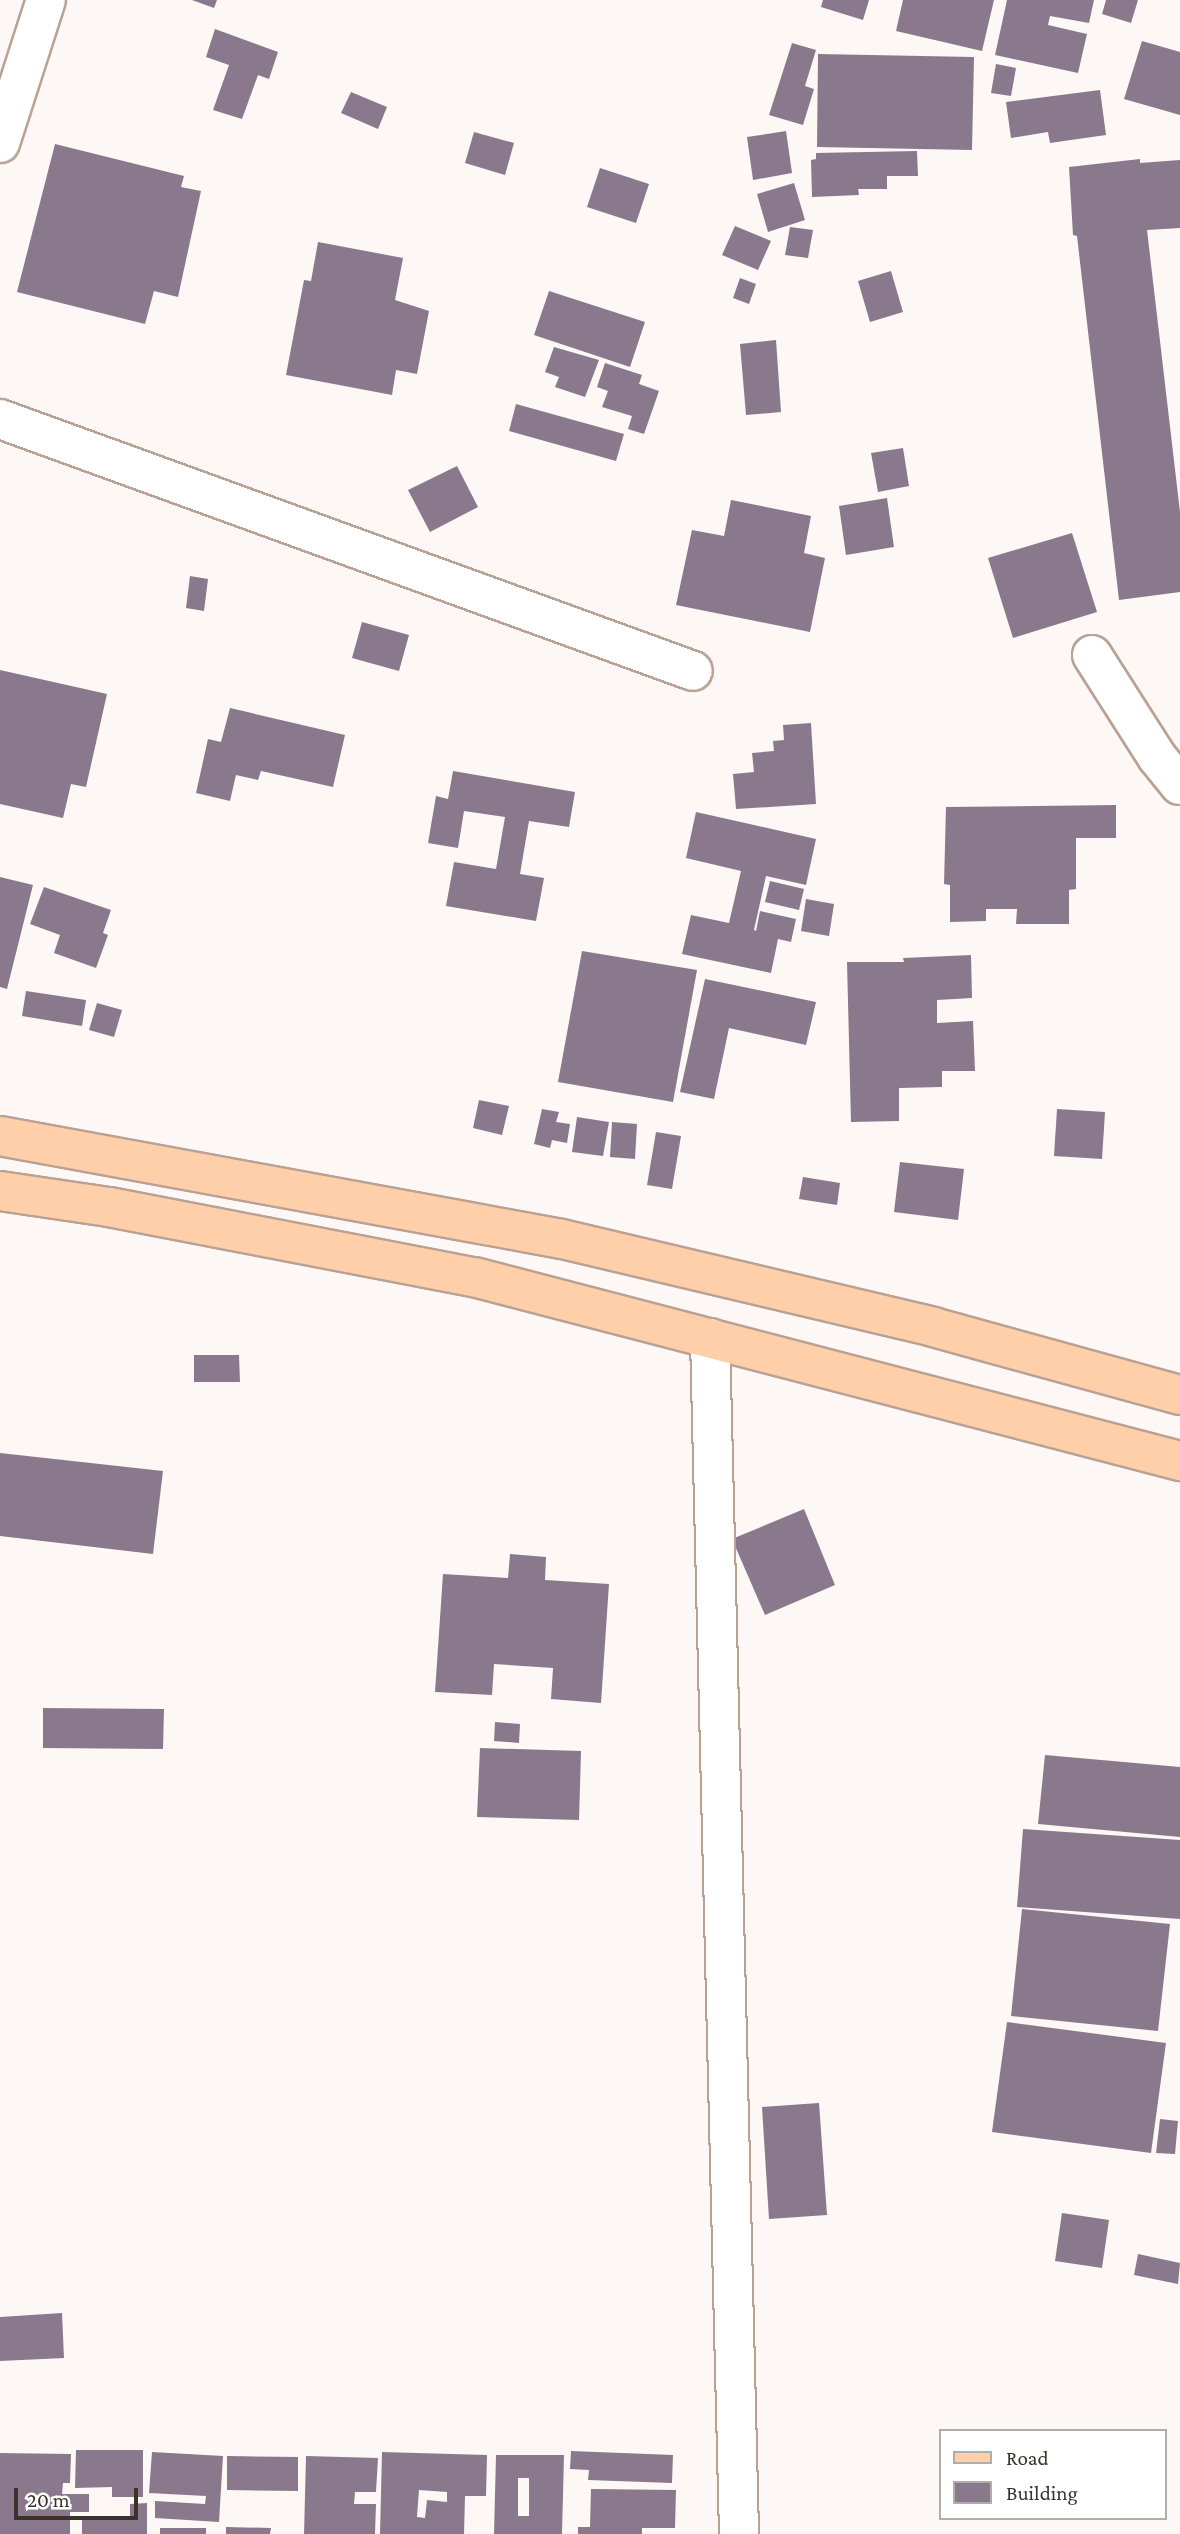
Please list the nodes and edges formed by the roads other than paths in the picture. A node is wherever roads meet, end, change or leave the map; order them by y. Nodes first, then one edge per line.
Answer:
1 (46, 0) edge
2 (0, 142) edge
3 (0, 419) edge
4 (1092, 655) dead end
5 (693, 671) dead end
6 (1180, 785) edge
7 (0, 1136) edge
8 (0, 1191) edge
9 (710, 1338) junction
10 (1180, 1395) edge
11 (1180, 1461) edge
12 (739, 2534) edge

1 - 2 street
3 - 5 street
4 - 6 street
7 - 10 main road
8 - 9 main road
9 - 11 main road
9 - 12 street

